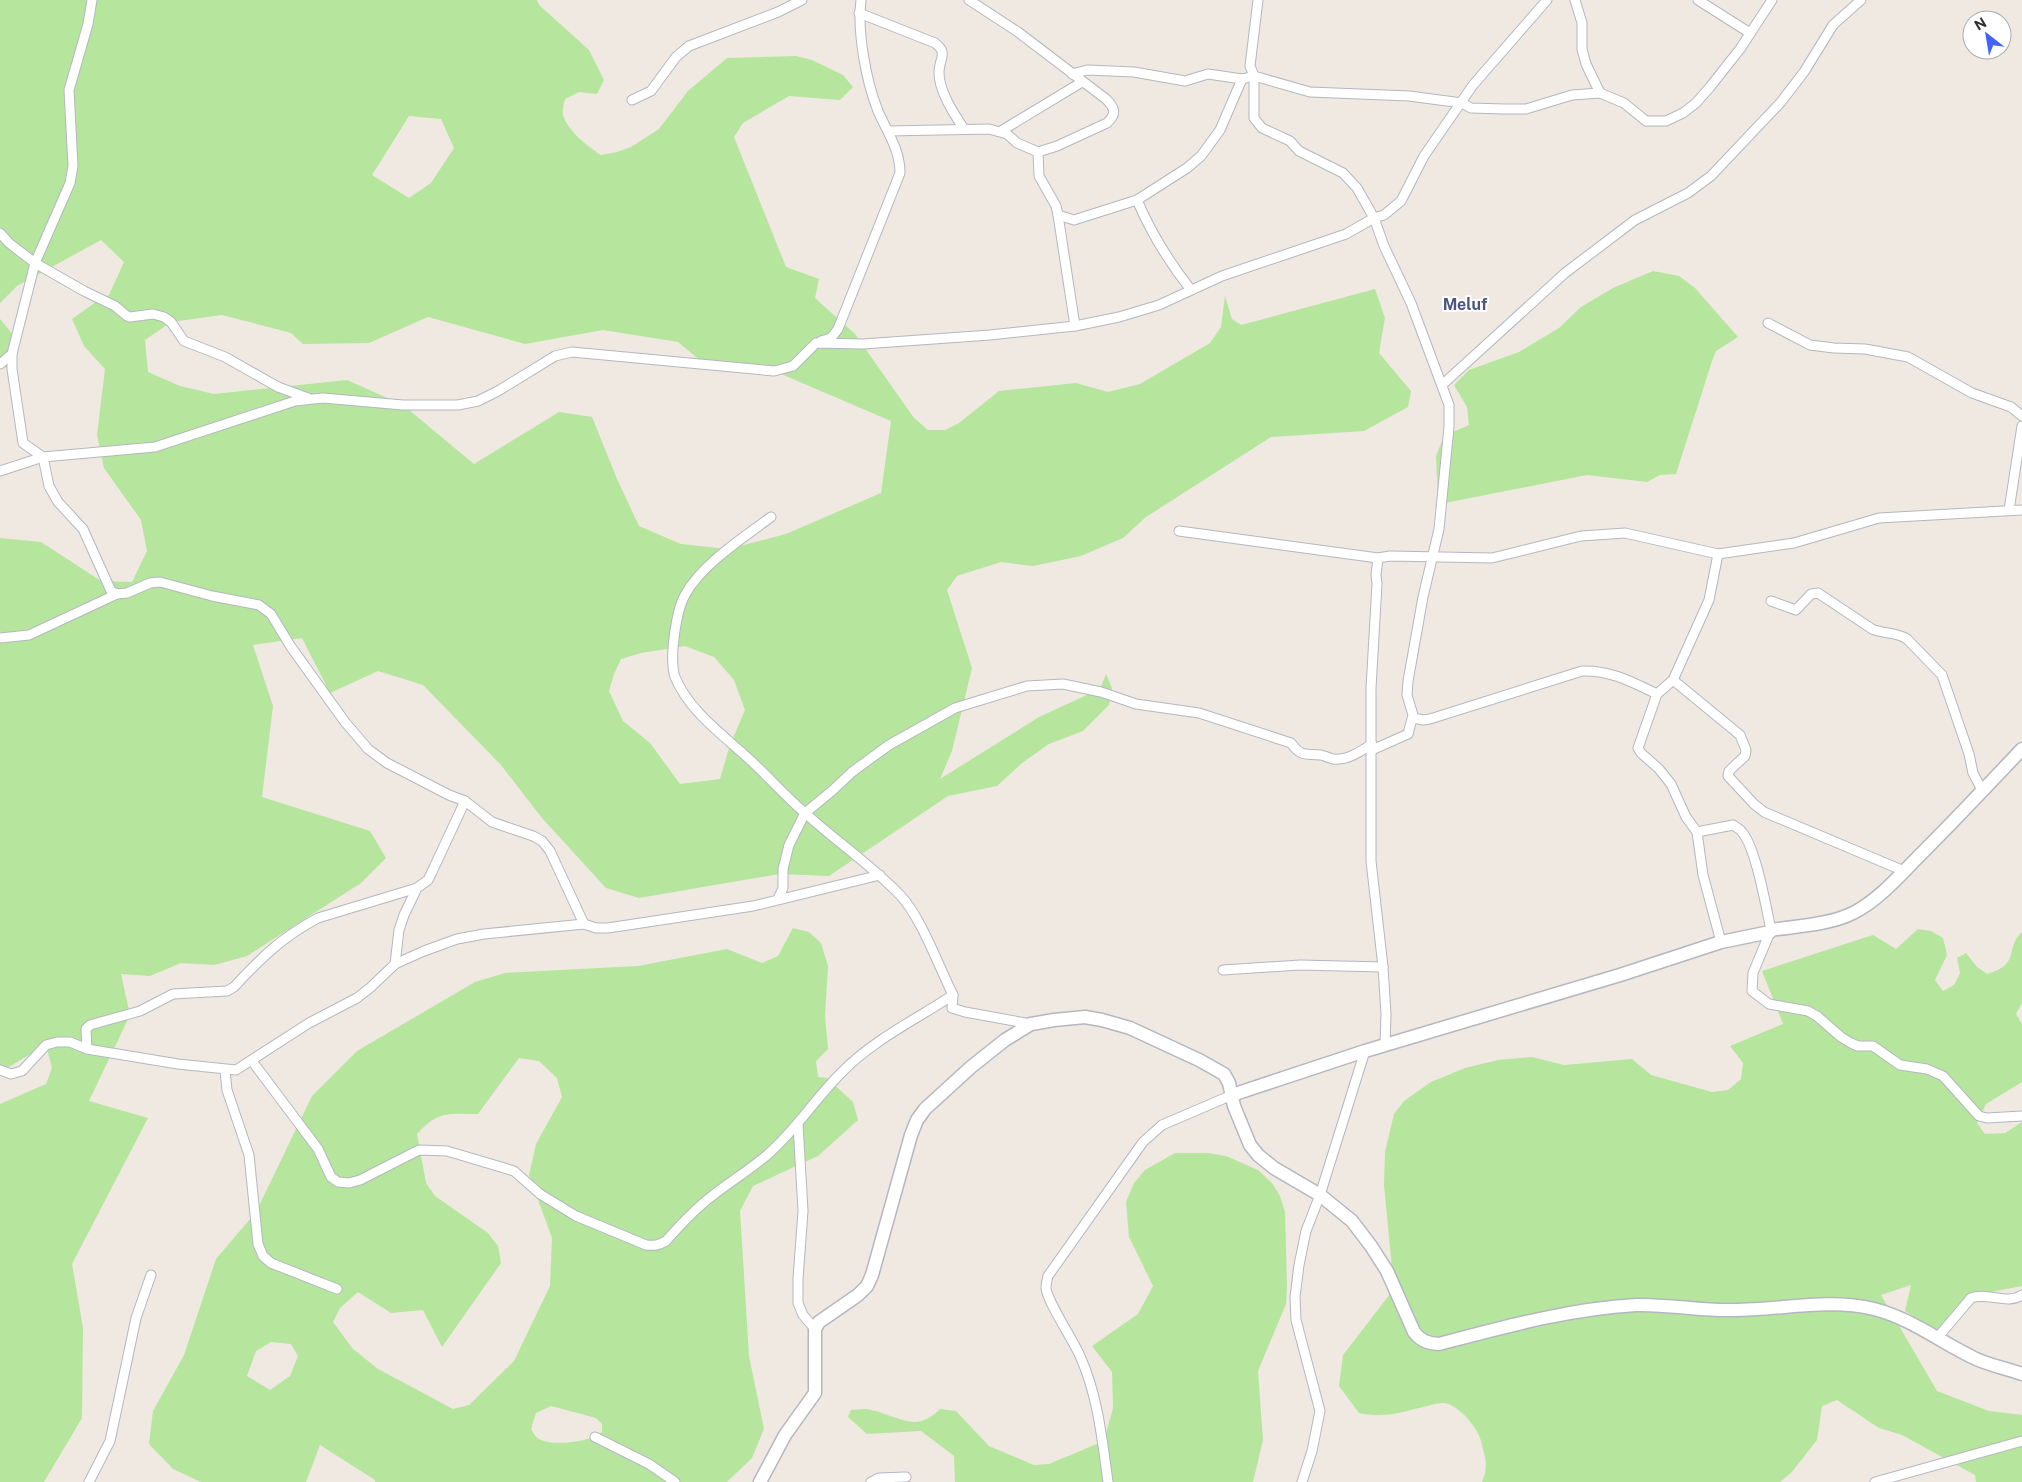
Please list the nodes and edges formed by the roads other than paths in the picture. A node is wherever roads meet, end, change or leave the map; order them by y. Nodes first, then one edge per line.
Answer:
1 (92, 0) edge
2 (802, 0) edge
3 (861, 0) edge
4 (970, 0) edge
5 (1258, 0) edge
6 (1547, 0) edge
7 (1575, 0) edge
8 (1698, 0) edge
9 (1772, 0) edge
10 (1861, 0) edge
11 (859, 13) junction
12 (1750, 33) junction
13 (1072, 74) junction
14 (1254, 76) junction
15 (1242, 79) junction
16 (1082, 82) junction
17 (1600, 93) junction
18 (632, 100) dead end
19 (1462, 103) junction
20 (964, 129) junction
21 (888, 131) junction
22 (1001, 131) junction
23 (1038, 152) junction
24 (1137, 200) junction
25 (1058, 215) junction
26 (1374, 218) junction
27 (0, 234) edge
28 (35, 263) junction
29 (1191, 290) junction
30 (1768, 323) dead end
31 (1075, 326) junction
32 (816, 343) junction
33 (12, 354) junction
34 (0, 364) edge
35 (1442, 385) junction
36 (309, 398) junction
37 (2022, 416) edge
38 (2022, 426) edge
39 (43, 457) junction
40 (0, 471) edge
41 (2009, 510) junction
42 (2022, 510) edge
43 (772, 516) dead end
44 (1179, 531) dead end
45 (1718, 554) junction
46 (1378, 558) junction
47 (1434, 558) junction
48 (117, 594) junction
49 (1771, 601) dead end
50 (0, 638) edge
51 (1673, 680) junction
52 (1657, 694) junction
53 (1412, 718) junction
54 (1372, 747) junction
55 (2022, 748) edge
56 (1983, 792) junction
57 (465, 801) junction
58 (805, 813) junction
59 (1697, 832) junction
60 (1904, 871) junction
61 (880, 875) junction
62 (417, 888) junction
63 (778, 899) junction
64 (584, 924) junction
65 (1771, 931) junction
66 (1721, 942) junction
67 (395, 964) junction
68 (1383, 967) junction
69 (1223, 970) dead end
70 (953, 995) junction
71 (1031, 1024) junction
72 (1385, 1044) junction
73 (87, 1049) junction
74 (1365, 1051) junction
75 (252, 1061) junction
76 (0, 1070) edge
77 (225, 1070) junction
78 (1232, 1095) junction
79 (2022, 1116) edge
80 (798, 1124) junction
81 (1320, 1196) junction
82 (151, 1276) dead end
83 (337, 1289) dead end
84 (2022, 1295) edge
85 (815, 1329) junction
86 (1938, 1337) junction
87 (2022, 1374) edge
88 (595, 1438) dead end
89 (2022, 1441) edge
90 (906, 1477) dead end
91 (89, 1482) edge
92 (675, 1482) edge
93 (760, 1482) edge
94 (871, 1482) edge
95 (1108, 1482) edge
96 (1302, 1482) edge
97 (1875, 1482) edge

1 - 28 street
2 - 18 street
3 - 11 street
4 - 13 street
5 - 14 street
6 - 19 street
7 - 17 street
8 - 12 street
9 - 12 street
10 - 35 street
11 - 20 street
11 - 21 street
12 - 17 street
13 - 15 street
13 - 16 street
14 - 15 street
14 - 19 street
14 - 26 street
15 - 24 street
16 - 22 street
16 - 23 street
17 - 19 street
19 - 26 street
20 - 21 street
20 - 22 street
21 - 32 street
22 - 23 street
23 - 25 street
24 - 25 street
24 - 29 street
25 - 31 street
26 - 29 street
26 - 35 street
27 - 28 street
28 - 33 street
28 - 36 street
29 - 31 street
30 - 37 street
31 - 32 street
32 - 36 street
33 - 34 street
33 - 39 street
35 - 47 street
36 - 39 street
38 - 41 street
39 - 40 street
39 - 48 street
41 - 42 street
41 - 45 street
43 - 58 street
44 - 46 street
45 - 47 street
45 - 51 street
46 - 47 street
46 - 54 street
47 - 53 street
48 - 50 street
48 - 57 street
49 - 56 street
51 - 52 street
51 - 60 street
52 - 53 street
52 - 59 street
53 - 54 street
54 - 58 street
54 - 68 street
55 - 56 street
56 - 60 street
57 - 62 street
57 - 64 street
58 - 61 street
58 - 63 street
59 - 65 street
59 - 66 street
60 - 65 street
61 - 63 street
61 - 70 street
62 - 67 street
62 - 73 street
63 - 64 street
64 - 67 street
65 - 66 street
65 - 79 street
66 - 72 street
67 - 75 street
68 - 69 street
68 - 72 street
70 - 71 street
70 - 80 street
71 - 78 street
71 - 85 street
72 - 74 street
73 - 76 street
73 - 77 street
74 - 78 street
74 - 81 street
75 - 77 street
75 - 80 street
77 - 83 street
78 - 81 street
78 - 95 street
80 - 85 street
81 - 86 street
81 - 96 street
82 - 91 street
84 - 86 street
85 - 93 street
86 - 87 street
88 - 92 street
89 - 97 street
90 - 94 street

